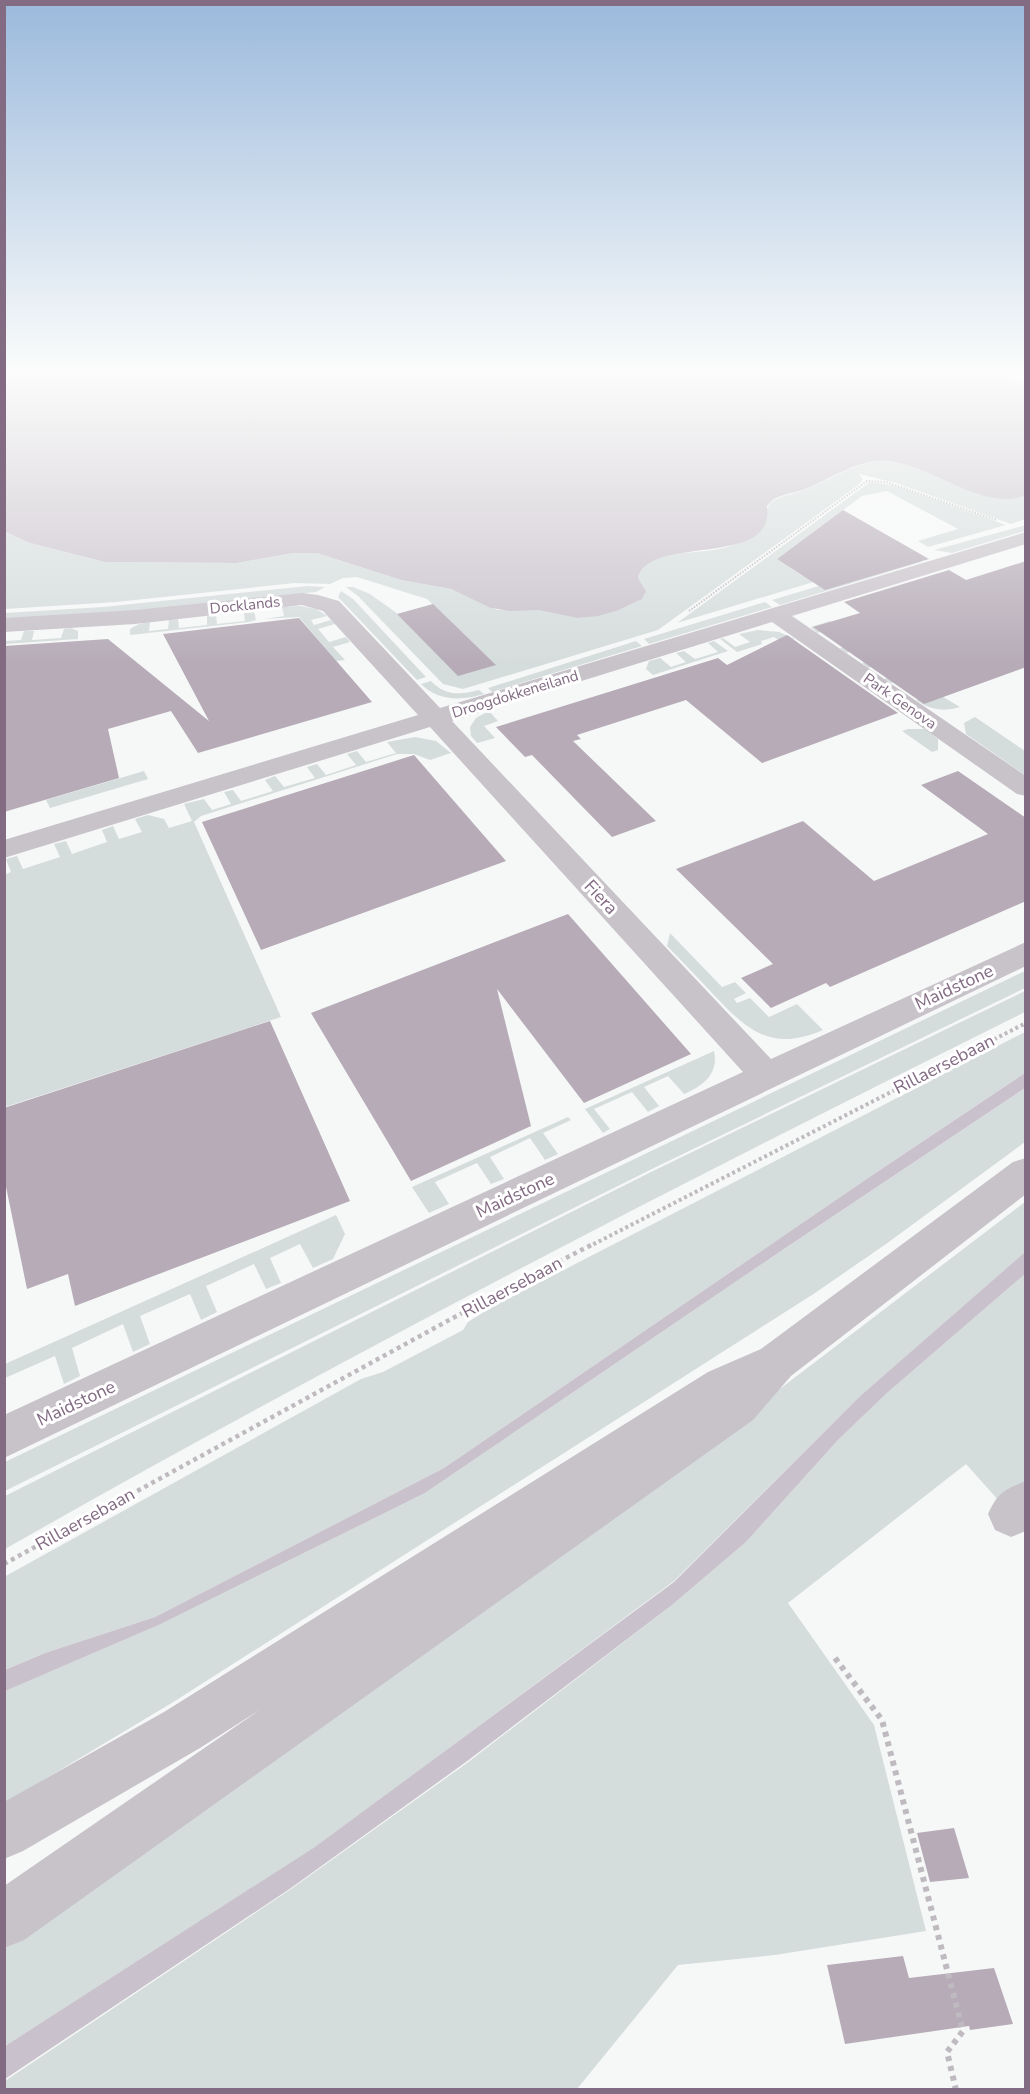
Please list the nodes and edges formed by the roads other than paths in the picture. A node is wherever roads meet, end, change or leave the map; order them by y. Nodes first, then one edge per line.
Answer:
1 (1026, 538) edge
2 (775, 614) junction
3 (4, 625) edge
4 (436, 718) junction
5 (1026, 788) edge
6 (4, 849) edge
7 (1026, 953) edge
8 (767, 1076) junction
9 (1026, 1173) edge
10 (776, 1362) junction
11 (4, 1437) edge
12 (4, 1832) edge
13 (4, 1920) edge

1 - 2 street, Droogdokkeneiland
2 - 4 street, Droogdokkeneiland
2 - 5 street, Park Genova
3 - 4 street, Docklands
4 - 6 street, Droogdokkeneiland
4 - 8 street, Fiera
7 - 8 street, Maidstone
8 - 11 street, Maidstone
9 - 10 street
10 - 12 street
10 - 13 street

